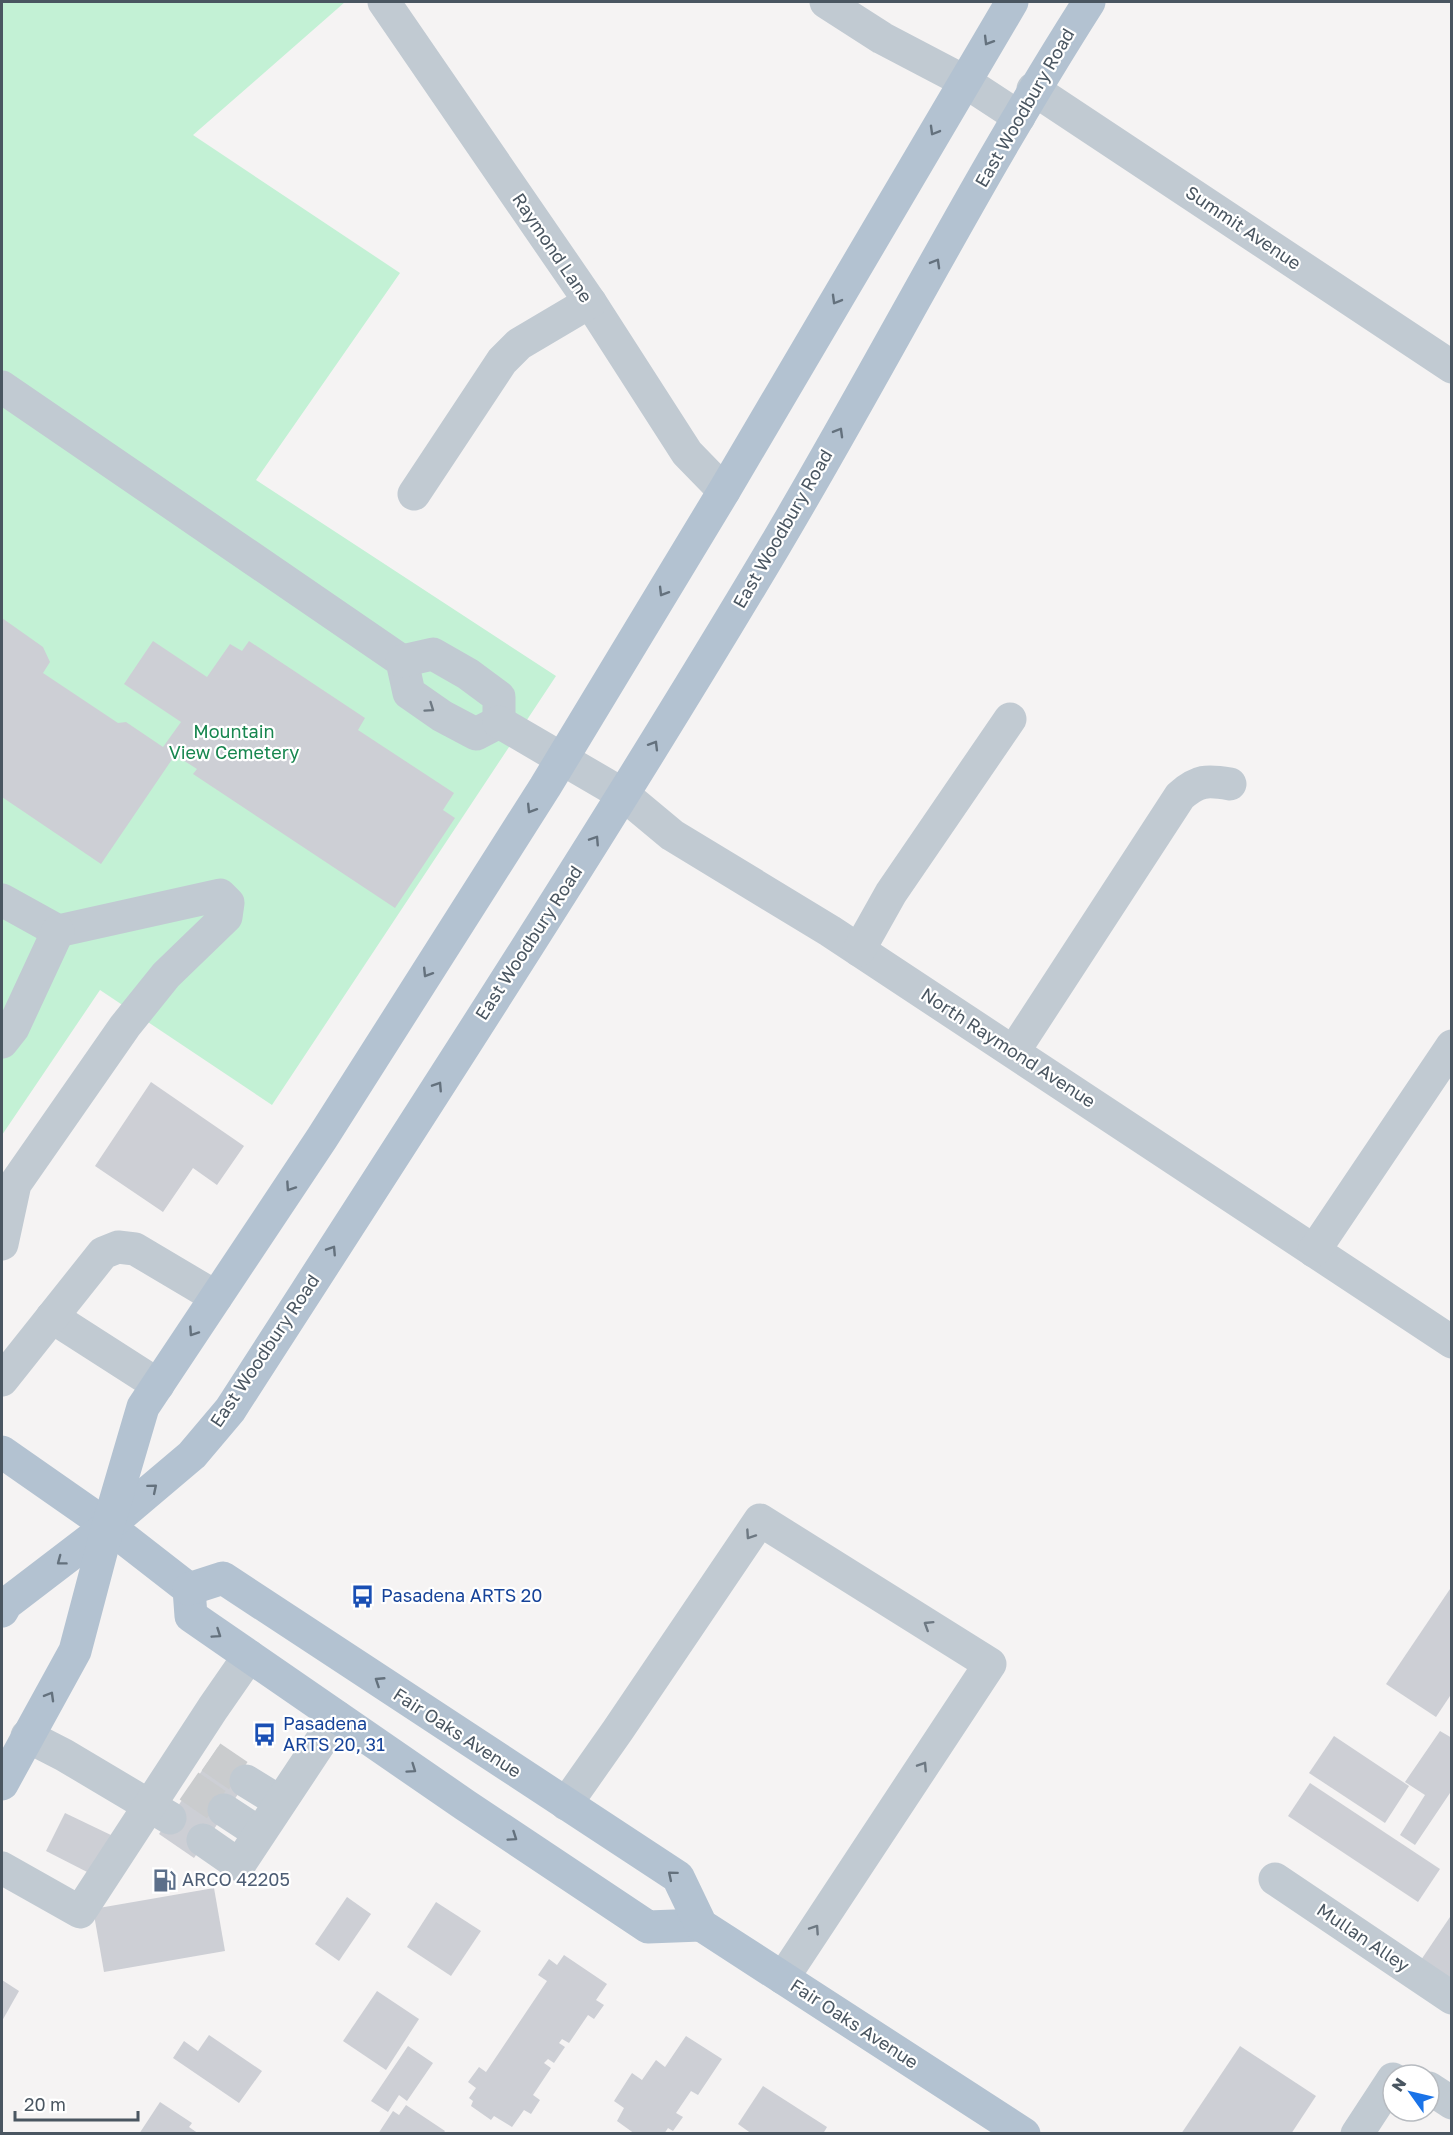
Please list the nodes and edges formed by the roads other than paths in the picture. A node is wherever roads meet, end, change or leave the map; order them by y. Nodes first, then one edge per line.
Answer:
1 (384, 2) edge
2 (826, 2) edge
3 (1012, 2) edge
4 (1089, 2) edge
5 (964, 81) junction
6 (1026, 103) junction
7 (590, 302) junction
8 (1452, 367) edge
9 (2, 387) edge
10 (724, 491) junction
11 (414, 494) dead end
12 (402, 661) junction
13 (1010, 719) dead end
14 (499, 722) junction
15 (562, 759) junction
16 (1230, 784) dead end
17 (624, 795) junction
18 (2, 900) edge
19 (58, 931) junction
20 (859, 950) junction
21 (2, 1042) edge
22 (1452, 1046) edge
23 (1014, 1052) junction
24 (2, 1244) edge
25 (1314, 1251) junction
26 (216, 1297) junction
27 (52, 1317) junction
28 (1452, 1342) edge
29 (2, 1380) edge
30 (158, 1385) junction
31 (2, 1452) edge
32 (108, 1526) junction
33 (189, 1589) junction
34 (2, 1611) edge
35 (249, 1656) junction
36 (337, 1717) junction
37 (27, 1736) junction
38 (246, 1780) tunnel mouth
39 (2, 1784) edge
40 (280, 1802) junction
41 (566, 1804) junction
42 (224, 1810) tunnel mouth
43 (160, 1811) junction
44 (260, 1833) junction
45 (203, 1840) tunnel mouth
46 (2, 1868) edge
47 (1275, 1879) dead end
48 (701, 1925) junction
49 (783, 1978) junction
50 (1452, 1998) edge
51 (1381, 2097) edge
52 (1024, 2133) edge
53 (1357, 2133) edge

1 - 7 street, Raymond Lane
2 - 5 street, Summit Avenue
3 -> 5 main road
4 - 6 main road, East Woodbury Road
5 - 6 street, Summit Avenue
5 -> 10 main road
6 - 8 street, Summit Avenue
17 -> 6 main road, East Woodbury Road
7 - 10 street, Raymond Lane
7 - 11 street
9 - 12 street
10 -> 15 main road
12 - 14 street
12 -> 14 street
13 - 20 street
14 - 15 street, North Raymond Avenue
15 - 17 street, North Raymond Avenue
15 -> 26 main road
16 - 23 street
17 - 20 street, North Raymond Avenue
32 -> 17 main road, East Woodbury Road
18 - 19 street
19 - 21 street
19 - 24 street
20 - 23 street, North Raymond Avenue
22 - 25 street
23 - 25 street, North Raymond Avenue
25 - 28 street, North Raymond Avenue
26 - 27 street
26 -> 30 main road
27 - 29 street
27 - 30 street
30 - 32 main road
31 - 32 main road
32 - 33 main road
32 -> 34 main road, East Woodbury Road
37 -> 32 main road
33 -> 35 main road
41 -> 33 main road, Fair Oaks Avenue
35 - 36 main road
35 - 43 street
36 - 40 street
36 -> 48 main road
37 - 39 main road
37 - 43 street
38 - 40 street
40 - 44 street
48 -> 41 main road, Fair Oaks Avenue
49 -> 41 street
42 - 44 street
43 - 46 street
44 - 45 street
47 - 50 street, Mullan Alley
48 - 49 main road, Fair Oaks Avenue
49 - 52 main road, Fair Oaks Avenue
51 - 53 street

